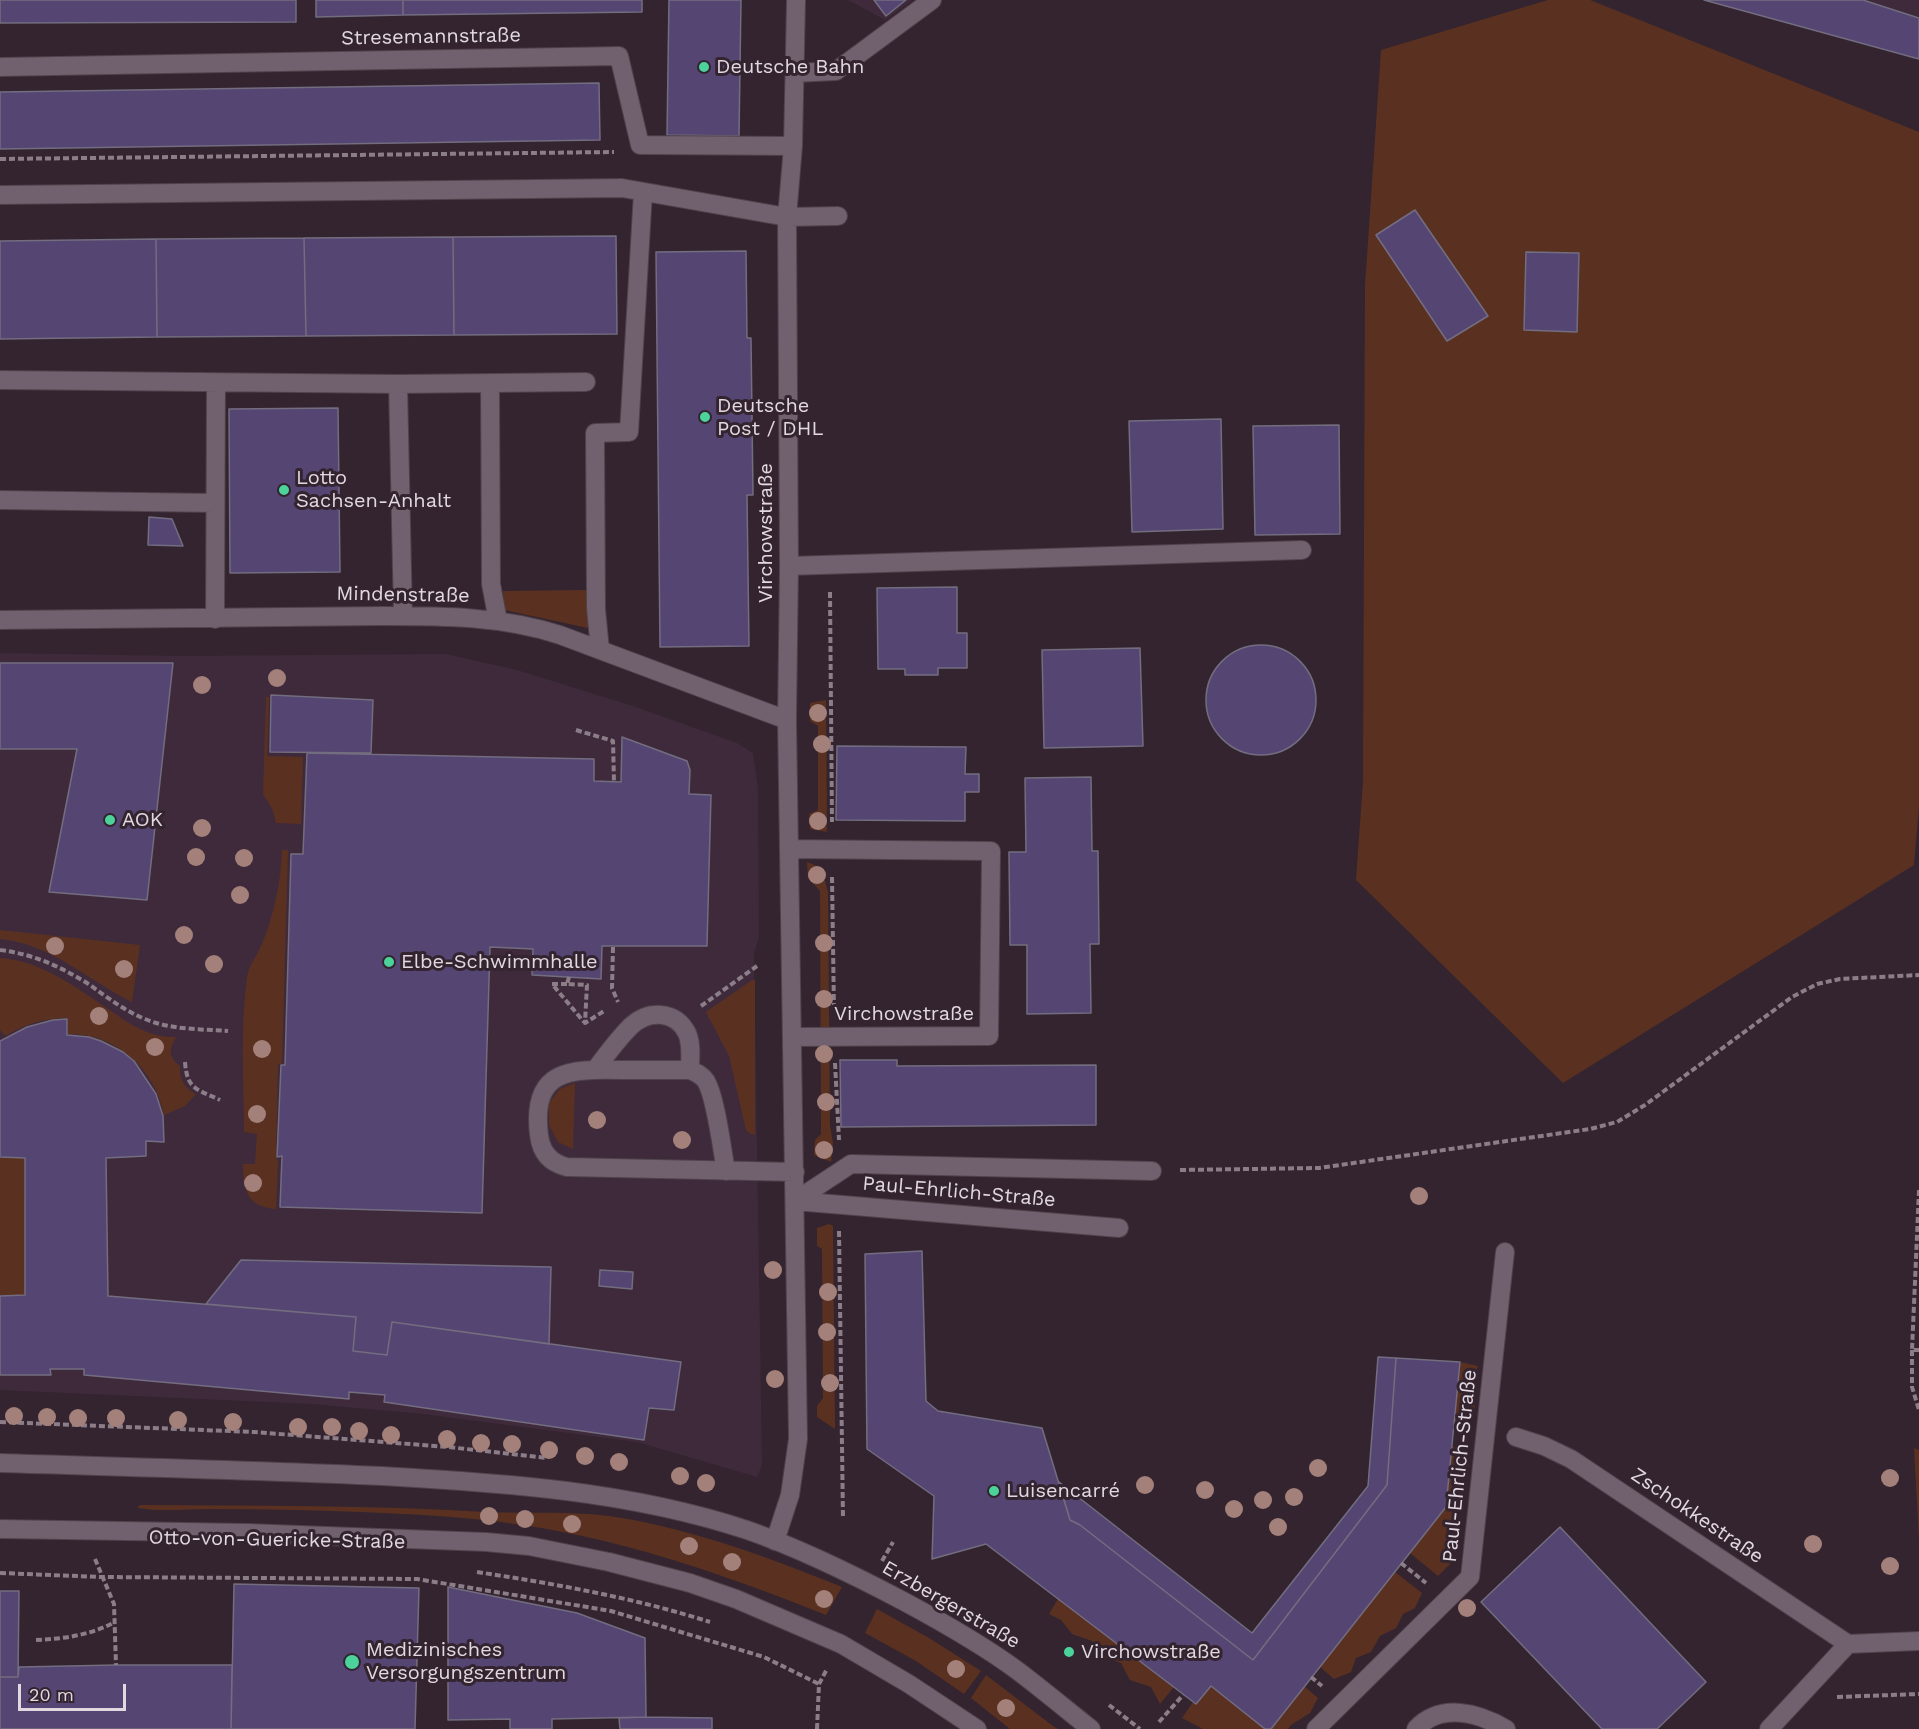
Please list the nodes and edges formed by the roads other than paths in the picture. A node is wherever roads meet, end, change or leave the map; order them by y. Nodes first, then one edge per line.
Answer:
1 (932, 0) edge
2 (796, 1) edge
3 (0, 67) edge
4 (795, 72) junction
5 (793, 146) junction
6 (643, 192) junction
7 (0, 195) edge
8 (838, 216) dead end
9 (787, 217) junction
10 (0, 380) edge
11 (586, 382) dead end
12 (216, 383) junction
13 (490, 383) junction
14 (398, 384) junction
15 (0, 500) edge
16 (215, 503) junction
17 (1302, 550) dead end
18 (789, 566) junction
19 (403, 616) junction
20 (215, 619) junction
21 (0, 620) edge
22 (498, 621) junction
23 (600, 650) junction
24 (787, 720) junction
25 (789, 849) junction
26 (793, 1037) junction
27 (595, 1070) junction
28 (690, 1070) junction
29 (726, 1171) junction
30 (1152, 1171) road end
31 (795, 1172) junction
32 (795, 1201) junction
33 (1119, 1228) dead end
34 (1505, 1252) dead end
35 (1516, 1437) dead end
36 (0, 1464) edge
37 (0, 1528) edge
38 (775, 1541) junction
39 (1919, 1641) edge
40 (1848, 1644) junction
41 (977, 1729) edge
42 (1091, 1729) edge
43 (1316, 1729) edge
44 (1416, 1729) edge
45 (1506, 1729) edge
46 (1769, 1729) edge

1 - 4 street
2 - 4 street, Virchowstraße
3 - 5 street, Stresemannstraße
4 - 5 street, Virchowstraße
5 - 9 street, Virchowstraße
6 - 7 street
6 - 9 street
6 - 23 street
8 - 9 street
9 - 18 street, Virchowstraße
10 - 12 street
11 - 13 street
12 - 14 street
12 - 16 street
13 - 14 street
13 - 22 street
14 - 19 street
15 - 16 street
16 - 20 street
17 - 18 street
18 - 24 street, Virchowstraße
19 - 20 street, Mindenstraße
19 - 22 street, Mindenstraße
20 - 21 street, Mindenstraße
22 - 23 street, Mindenstraße
23 - 24 street, Mindenstraße
24 - 25 street, Virchowstraße
25 - 26 street, Virchowstraße
25 - 26 street, Virchowstraße
26 - 31 street, Virchowstraße
27 - 28 street
27 - 28 street
27 - 29 street
28 - 29 street
29 - 31 street
30 - 32 street
31 - 32 street, Virchowstraße
32 - 33 street, Paul-Ehrlich-Straße
32 - 38 street, Virchowstraße
34 - 43 street, Paul-Ehrlich-Straße
35 - 40 street, Zschokkestraße
36 - 38 street
37 - 41 street, Otto-von-Guericke-Straße
38 - 42 street, Erzbergerstraße
39 - 40 street
40 - 46 street
44 - 45 street

